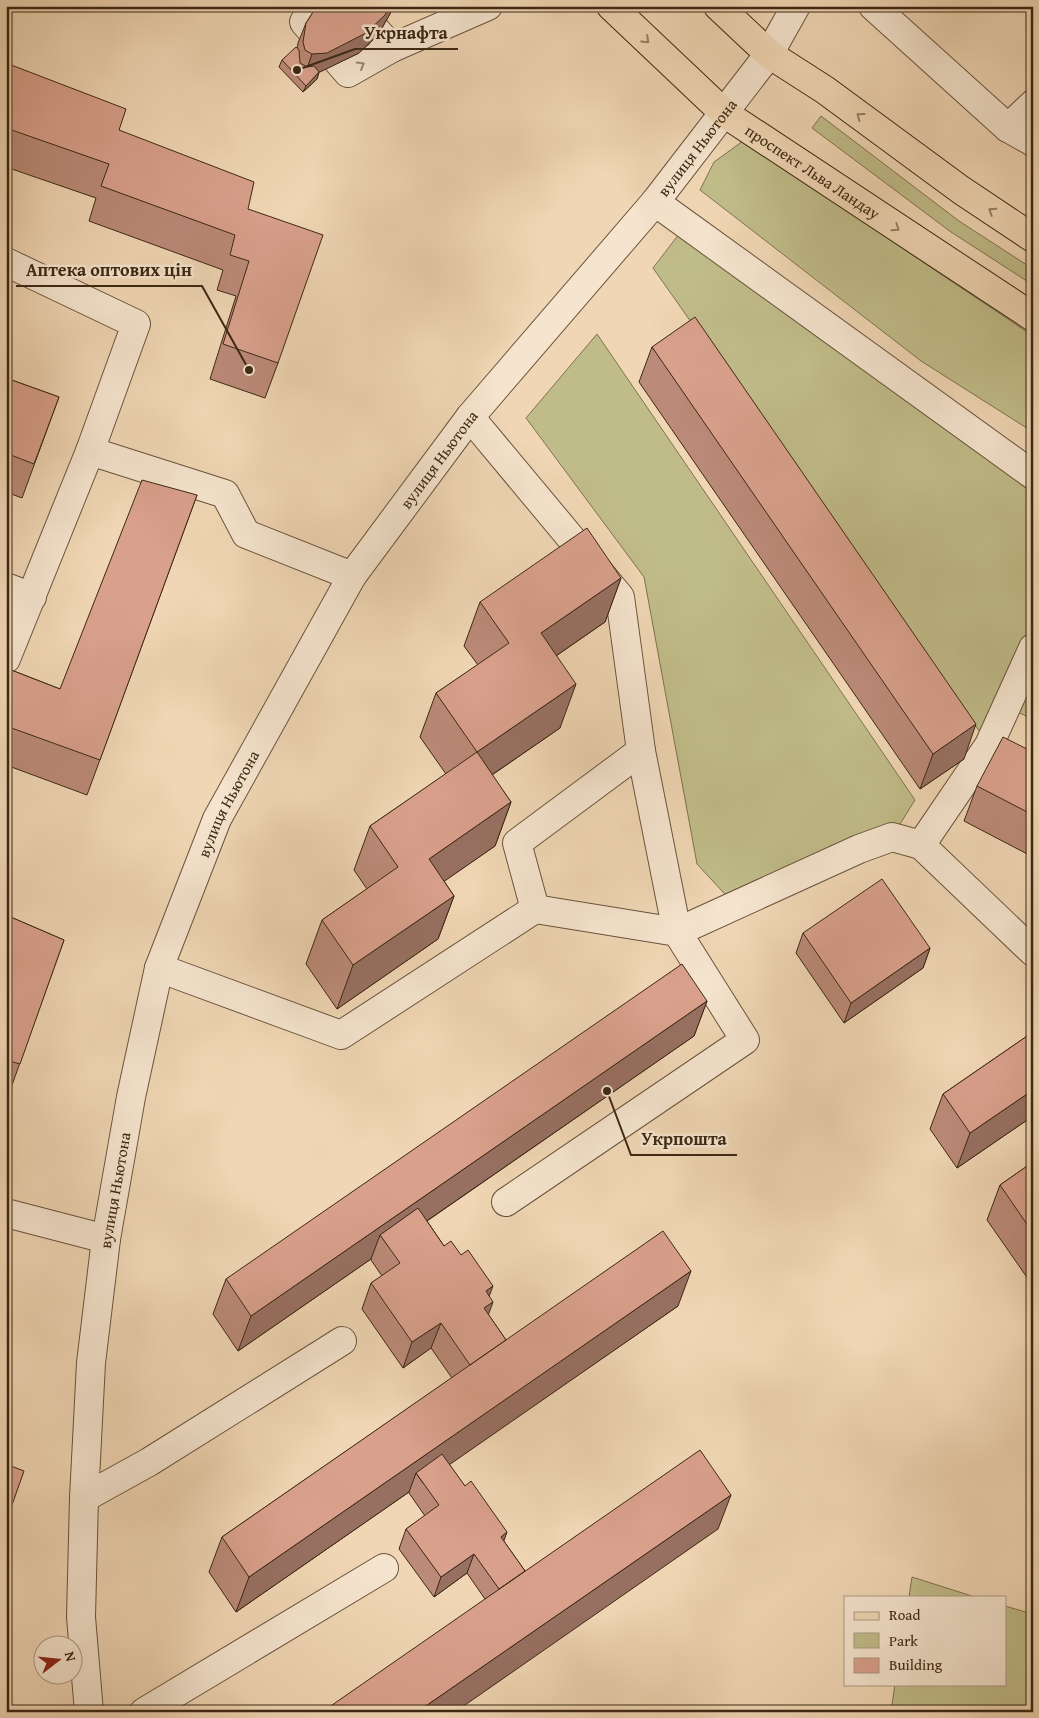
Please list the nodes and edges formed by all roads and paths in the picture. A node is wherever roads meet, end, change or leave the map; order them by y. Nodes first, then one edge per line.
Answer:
1 (314, 6) edge
2 (354, 6) edge
3 (488, 6) edge
4 (611, 6) edge
5 (718, 6) edge
6 (796, 6) edge
7 (873, 6) edge
8 (392, 48) junction
9 (769, 54) junction
10 (1033, 104) edge
11 (724, 113) junction
12 (1008, 128) junction
13 (1033, 142) edge
14 (655, 202) junction
15 (1033, 238) edge
16 (6, 262) edge
17 (1033, 317) edge
18 (470, 418) junction
19 (90, 451) junction
20 (1033, 475) edge
21 (352, 576) junction
22 (6, 588) edge
23 (32, 596) junction
24 (1033, 648) edge
25 (6, 659) edge
26 (989, 745) junction
27 (641, 751) junction
28 (1015, 759) edge
29 (921, 845) junction
30 (535, 909) junction
31 (677, 932) junction
32 (1033, 952) edge
33 (159, 968) junction
34 (506, 1202) dead end
35 (6, 1213) edge
36 (106, 1238) junction
37 (342, 1341) dead end
38 (84, 1498) junction
39 (384, 1568) dead end
40 (89, 1712) edge
41 (144, 1712) edge

1 -> 8 street
2 - 8 street
3 - 8 street
4 -> 11 main road, проспект Льва Ландау
5 - 9 main road
6 - 9 street, вулиця Ньютона
7 - 12 street
9 - 11 street, вулиця Ньютона
15 -> 9 main road
10 - 12 street
11 - 14 street, вулиця Ньютона
11 -> 17 main road, проспект Льва Ландау
12 - 13 street
14 - 18 street, вулиця Ньютона
14 - 20 street
16 - 19 street
18 - 21 street, вулиця Ньютона
18 - 27 street
19 - 21 street
19 - 23 street
21 - 33 street, вулиця Ньютона
22 - 23 street
23 - 25 street
24 - 26 street
26 - 28 street
26 - 29 street
27 - 30 street
27 - 31 street
29 - 31 street
29 - 32 street
30 - 31 street
30 - 33 street
31 - 34 street
33 - 36 street, вулиця Ньютона
35 - 36 street
36 - 38 street, вулиця Ньютона
37 - 38 street
38 - 40 street, вулиця Ньютона
39 - 41 street

